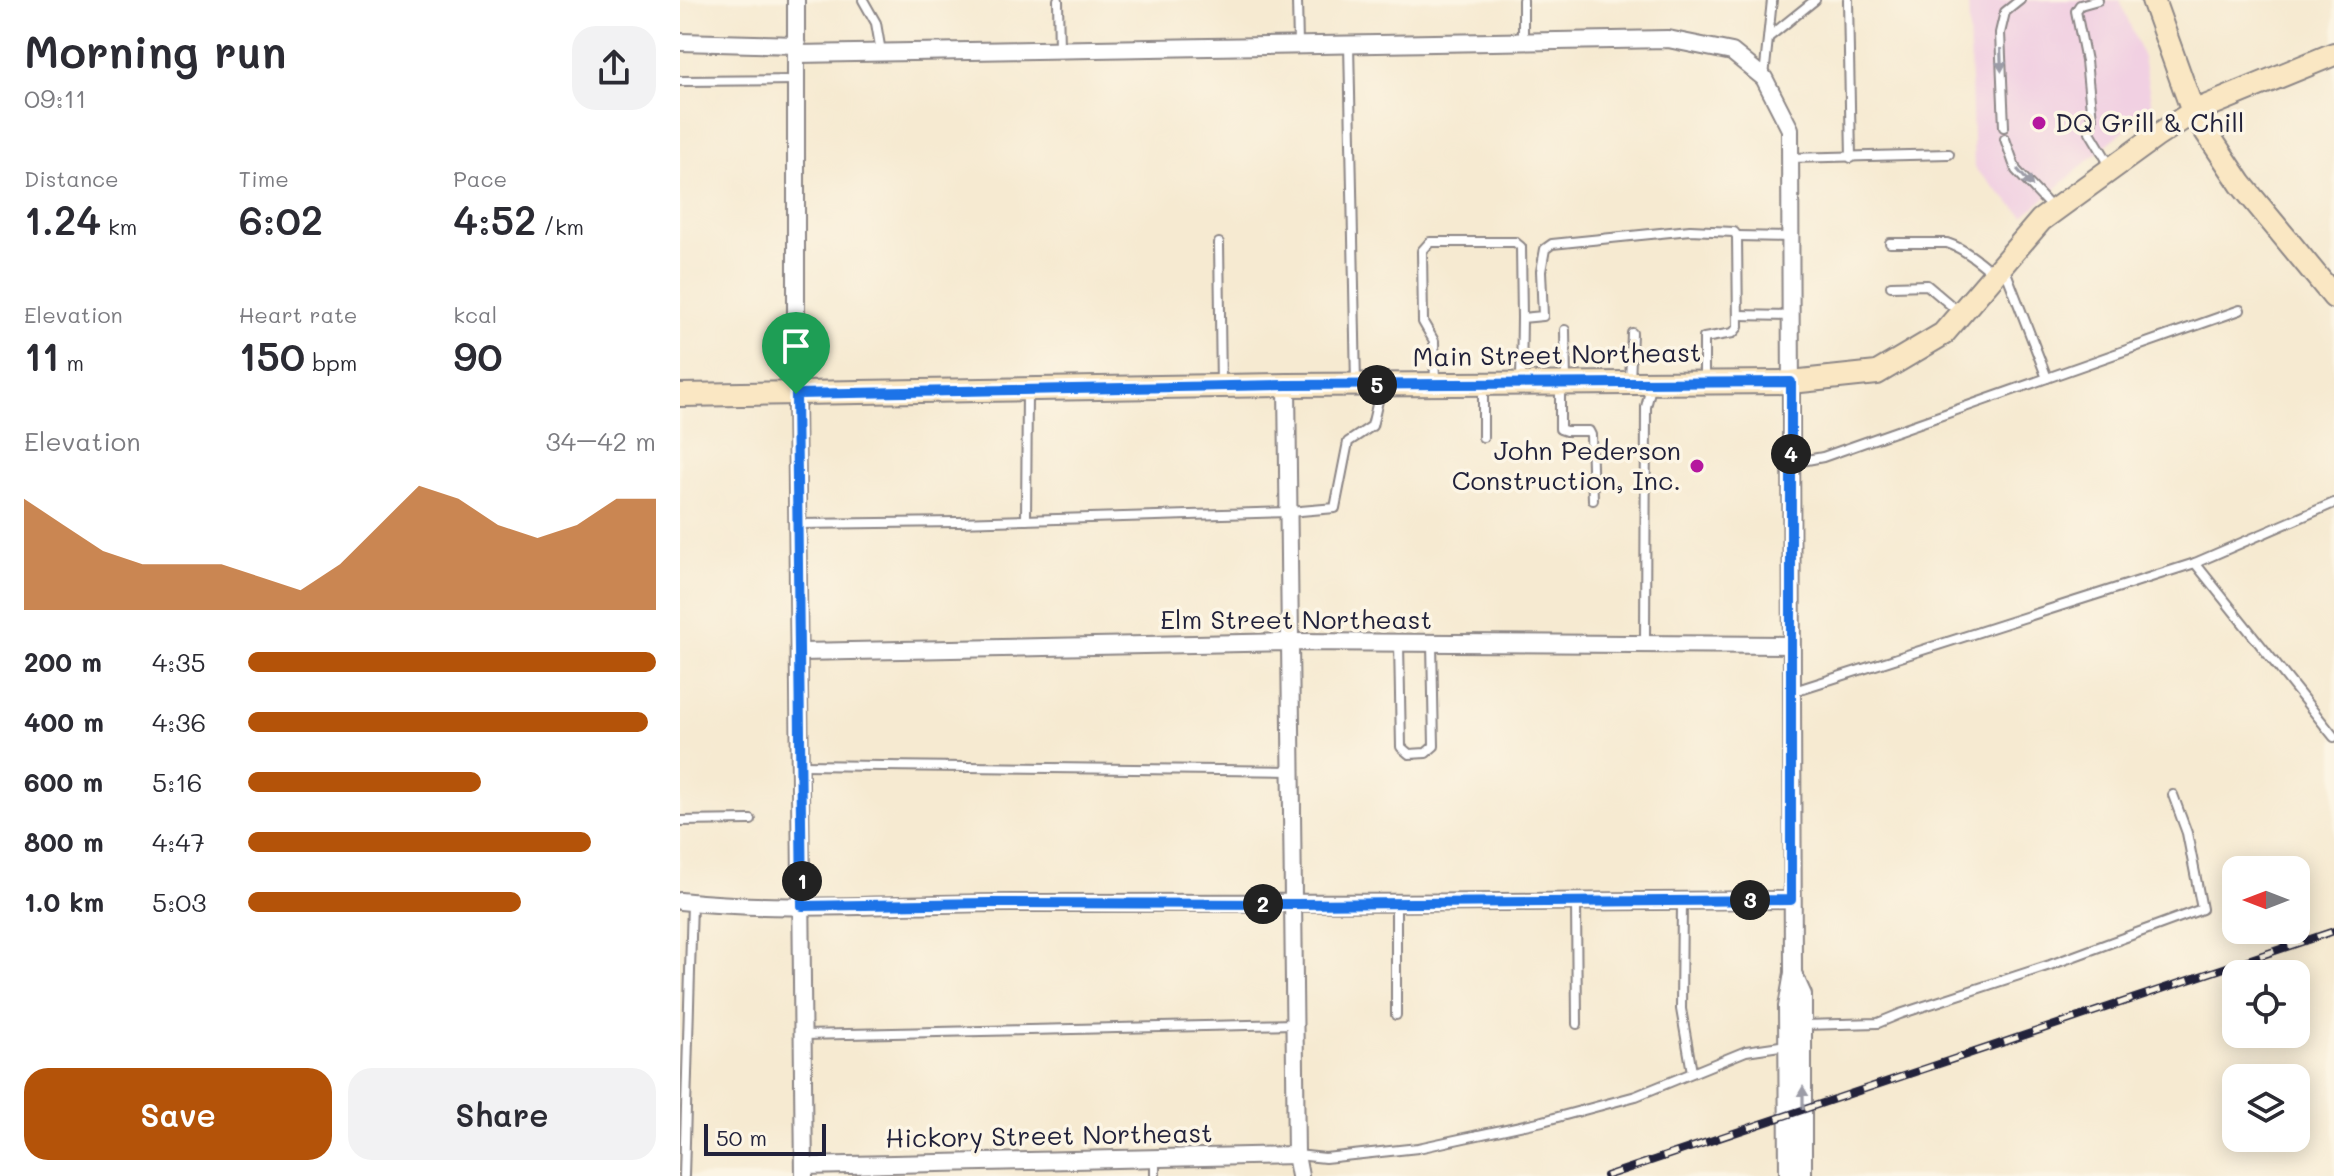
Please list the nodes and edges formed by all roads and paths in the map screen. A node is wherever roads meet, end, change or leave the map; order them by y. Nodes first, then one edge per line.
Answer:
1 (796, 0) edge
2 (863, 0) edge
3 (1058, 0) edge
4 (1297, 0) edge
5 (1523, 0) edge
6 (1772, 0) edge
7 (1815, 0) edge
8 (1848, 0) edge
9 (2020, 0) edge
10 (2071, 0) edge
11 (2098, 0) edge
12 (2154, 1) edge
13 (2080, 5) junction
14 (1768, 37) junction
15 (680, 42) edge
16 (1523, 42) junction
17 (1349, 44) junction
18 (1298, 45) junction
19 (797, 49) junction
20 (1059, 49) junction
21 (881, 52) junction
22 (2334, 54) edge
23 (1764, 78) junction
24 (797, 80) junction
25 (680, 81) edge
26 (2193, 112) junction
27 (2004, 127) dead end
28 (2005, 139) dead end
29 (1949, 154) dead end
30 (1790, 158) junction
31 (1851, 158) junction
32 (2112, 168) junction
33 (2054, 210) junction
34 (1737, 236) junction
35 (1790, 237) junction
36 (1219, 243) dead end
37 (1890, 243) dead end
38 (1999, 270) junction
39 (2327, 284) edge
40 (1891, 286) dead end
41 (2240, 310) dead end
42 (1961, 313) junction
43 (1738, 315) junction
44 (1791, 316) junction
45 (1522, 318) junction
46 (1565, 330) dead end
47 (1632, 333) dead end
48 (2047, 378) junction
49 (1704, 382) junction
50 (1791, 382) junction
51 (1563, 383) junction
52 (1641, 383) junction
53 (1435, 384) junction
54 (1483, 384) junction
55 (1521, 384) junction
56 (1287, 385) junction
57 (1356, 385) junction
58 (1382, 385) junction
59 (1221, 387) junction
60 (1027, 390) junction
61 (796, 394) junction
62 (680, 395) edge
63 (1483, 437) dead end
64 (1791, 463) junction
65 (1593, 500) dead end
66 (2334, 503) edge
67 (1289, 512) junction
68 (1026, 520) junction
69 (799, 524) junction
70 (2195, 563) junction
71 (1291, 642) junction
72 (1399, 643) junction
73 (1432, 643) junction
74 (1645, 643) junction
75 (1791, 645) junction
76 (801, 652) junction
77 (1791, 692) junction
78 (2334, 737) edge
79 (801, 765) junction
80 (1293, 771) junction
81 (2173, 795) dead end
82 (751, 820) dead end
83 (680, 821) edge
84 (1791, 900) junction
85 (686, 901) edge
86 (1682, 901) junction
87 (1576, 902) junction
88 (1295, 904) junction
89 (1396, 904) junction
90 (802, 906) junction
91 (1793, 973) junction
92 (1396, 1015) dead end
93 (1296, 1024) junction
94 (1577, 1024) dead end
95 (1803, 1025) junction
96 (803, 1035) junction
97 (1787, 1045) junction
98 (1692, 1072) junction
99 (1296, 1155) junction
100 (1155, 1158) junction
101 (804, 1171) edge
102 (684, 1176) edge
103 (1155, 1176) edge
104 (1300, 1176) edge
105 (1788, 1176) edge
106 (1803, 1176) edge

1 - 19 street
2 - 21 lane
3 - 20 lane
4 - 18 lane
5 - 16 lane
6 - 14 lane
7 - 14 lane
8 - 31 lane
9 -> 27 lane
10 - 13 lane
11 - 13 lane
12 - 26 street
13 - 32 lane
14 - 23 lane
15 - 19 street
16 - 17 street
16 - 23 street
17 - 18 street
17 - 57 lane
18 - 20 street
19 - 21 street
19 - 24 street
20 - 21 street
22 - 26 street, Main Street Northeast
23 - 30 street
24 - 25 lane
24 - 61 street
26 - 32 street, Main Street Northeast
26 - 39 street
28 -> 33 lane
29 - 31 lane
30 - 31 lane
30 - 35 street
32 - 33 street, Main Street Northeast
33 - 38 street, Main Street Northeast
34 - 35 lane
34 - 43 lane
34 - 45 lane
35 - 44 street
36 - 59 lane
37 - 38 lane
38 - 42 street, Main Street Northeast
38 - 48 lane
40 - 42 lane
41 - 48 lane
42 - 50 street, Main Street Northeast
43 - 44 lane
43 - 49 lane
44 - 50 street
45 - 53 lane
45 - 55 lane
46 - 51 lane
47 - 52 lane
48 - 64 lane
49 - 50 street, Main Street Northeast
49 - 52 street, Main Street Northeast
50 - 64 street
51 - 52 street, Main Street Northeast
51 - 55 street, Main Street Northeast
51 - 65 lane
52 - 74 lane
53 - 54 street, Main Street Northeast
53 - 58 street, Main Street Northeast
54 - 55 street, Main Street Northeast
54 - 63 lane
56 - 57 street, Main Street Northeast
56 - 59 street, Main Street Northeast
56 - 67 street
57 - 58 street, Main Street Northeast
58 - 67 lane
59 - 60 street, Main Street Northeast
60 - 61 street, Main Street Northeast
60 - 68 lane
61 - 62 street, Main Street Northeast
61 - 69 street
64 - 75 street
66 - 70 lane
67 - 68 lane
67 - 71 street
68 - 69 lane
69 - 76 street
70 - 77 lane
70 - 78 lane
71 - 72 street, Elm Street Northeast
71 - 76 street, Elm Street Northeast
71 - 80 street
72 - 73 street, Elm Street Northeast
72 - 73 lane
73 - 74 street, Elm Street Northeast
74 - 75 street, Elm Street Northeast
75 - 77 street
76 - 79 street
77 - 84 street
79 - 80 lane
79 - 90 street
80 - 88 street
81 - 95 lane
82 - 83 lane
84 - 86 street
84 - 91 street
85 - 90 street
85 - 102 lane
86 - 87 street
86 - 98 lane
87 - 89 street
87 - 94 lane
88 - 89 street
88 - 90 street
88 - 93 street
89 - 92 lane
90 - 96 street
91 - 95 street
91 - 97 street
93 - 96 lane
93 - 99 street
106 -> 95 street
96 - 101 street
97 - 98 lane
97 - 105 street
98 - 99 lane
99 - 100 street, Hickory Street Northeast
99 - 104 street
100 - 101 street, Hickory Street Northeast
100 - 103 lane

